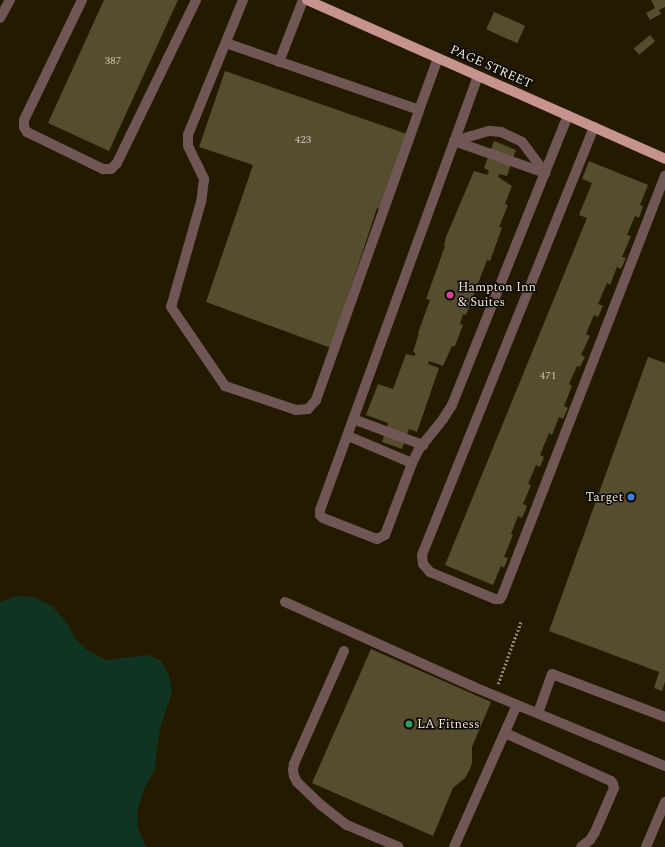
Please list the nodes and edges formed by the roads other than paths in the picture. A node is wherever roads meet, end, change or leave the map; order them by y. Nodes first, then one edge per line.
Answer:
1 (10, 0) edge
2 (82, 0) edge
3 (196, 0) edge
4 (243, 0) edge
5 (303, 0) edge
6 (307, 0) edge
7 (0, 18) edge
8 (226, 43) junction
9 (438, 58) junction
10 (279, 62) junction
11 (478, 76) junction
12 (419, 110) junction
13 (568, 115) junction
14 (594, 127) junction
15 (454, 141) junction
16 (665, 158) edge
17 (545, 173) junction
18 (665, 176) edge
19 (353, 419) junction
20 (348, 436) junction
21 (423, 445) junction
22 (412, 463) junction
23 (285, 602) dead end
24 (344, 651) dead end
25 (517, 705) junction
26 (538, 714) junction
27 (665, 717) edge
28 (505, 733) junction
29 (665, 766) edge
30 (665, 802) edge
31 (399, 847) edge
32 (454, 847) edge
33 (581, 847) edge
34 (646, 847) edge

1 - 7 street
2 - 3 street
4 - 8 street
5 - 10 street
6 - 9 main road, PAGE STREET
8 - 10 street
8 - 12 street
9 - 11 main road, PAGE STREET
9 - 12 street
10 - 12 street
11 - 13 main road, PAGE STREET
11 - 15 street
13 - 14 main road, PAGE STREET
13 - 17 street
14 - 16 main road, PAGE STREET
14 - 18 street
15 - 17 street
15 - 17 street
15 - 19 street
17 - 21 street
19 - 20 street
19 - 21 street
20 - 22 street
20 - 22 street
21 - 22 street
23 - 25 street
24 - 31 street
25 - 26 street
25 - 28 street
26 - 27 street
26 - 29 street
28 - 32 street
28 - 33 street
30 - 34 street

